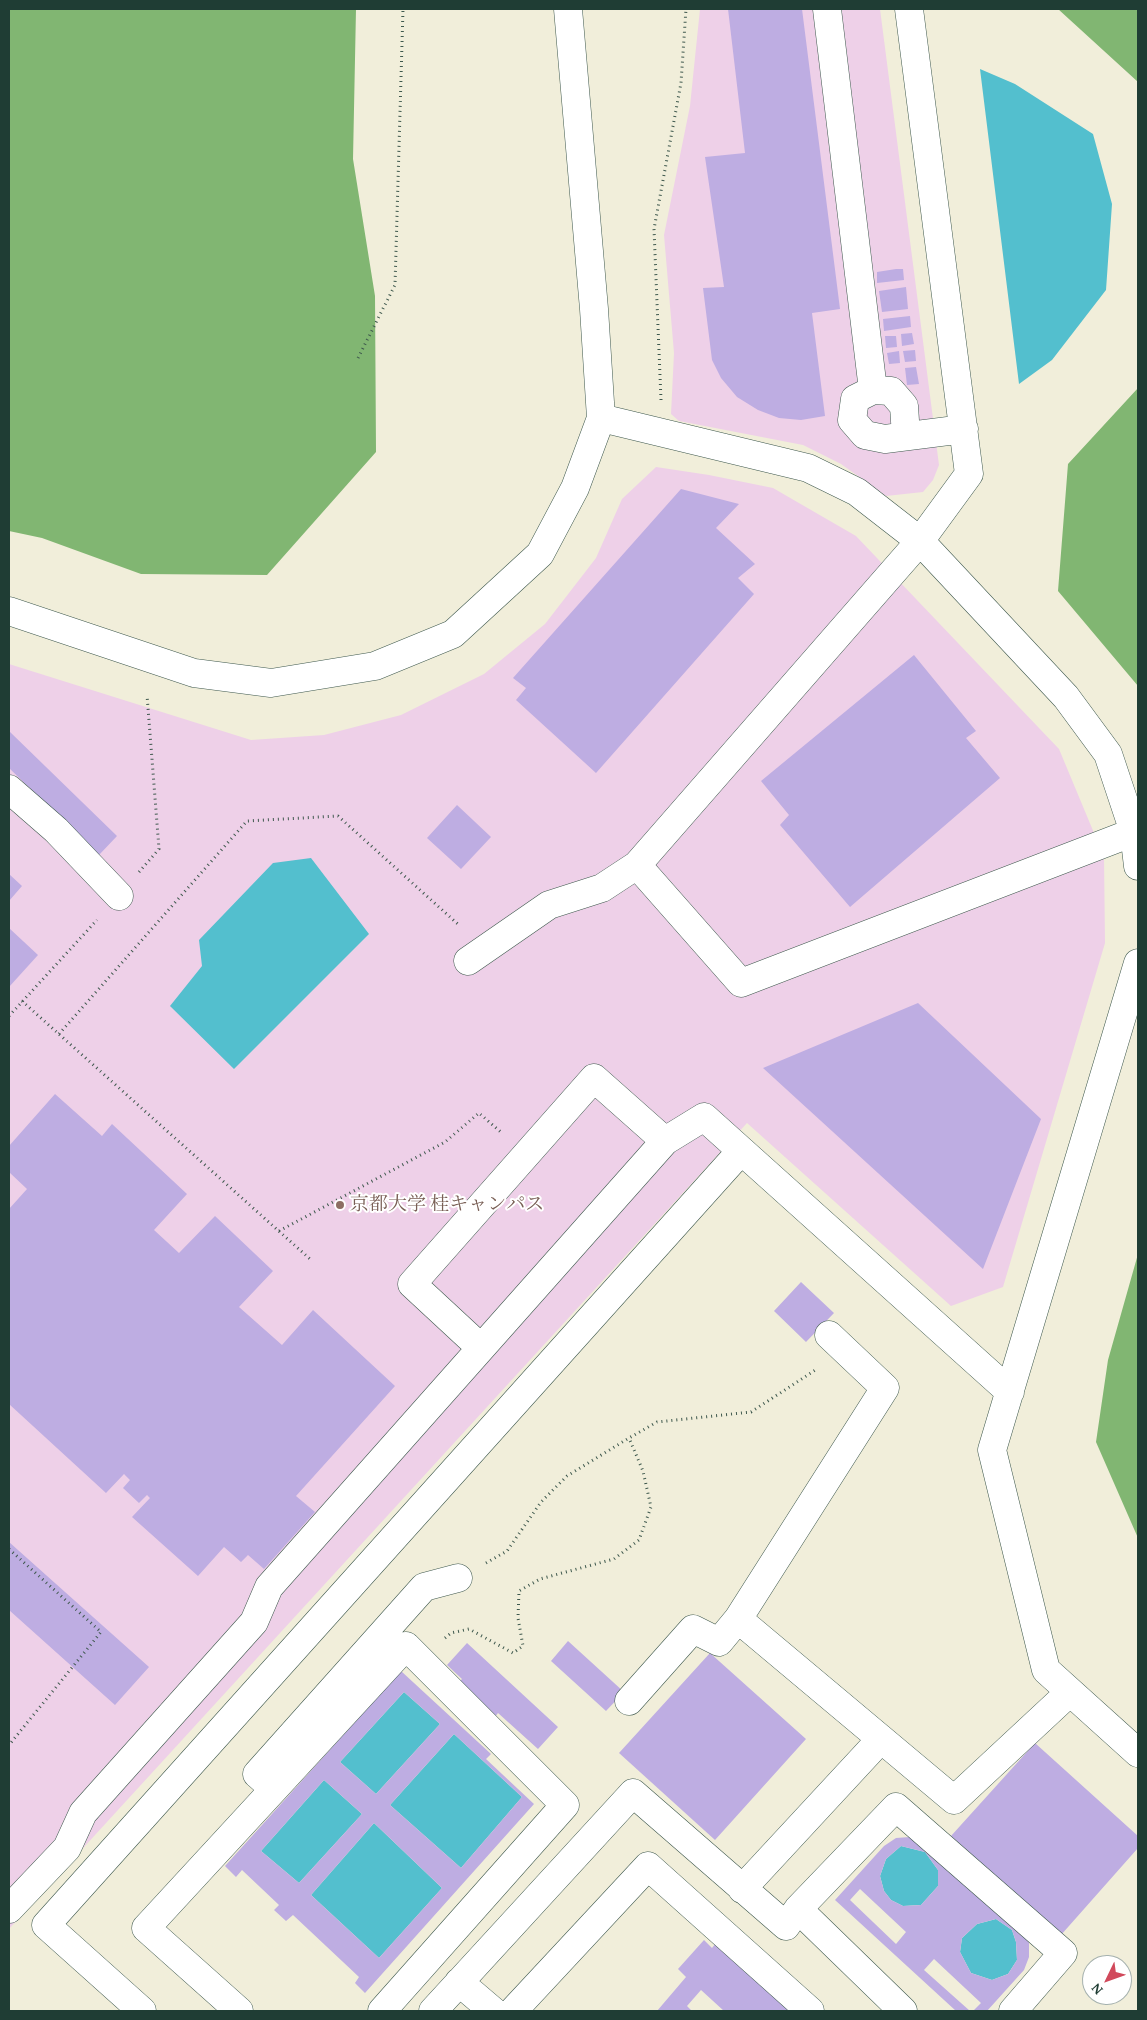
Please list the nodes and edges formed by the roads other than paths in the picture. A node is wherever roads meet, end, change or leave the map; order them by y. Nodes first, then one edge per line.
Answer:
1 (568, 9) edge
2 (827, 9) edge
3 (909, 9) edge
4 (873, 390) junction
5 (601, 418) junction
6 (964, 429) junction
7 (906, 436) junction
8 (920, 541) junction
9 (9, 611) edge
10 (9, 789) edge
11 (1134, 832) junction
12 (637, 865) junction
13 (1138, 866) edge
14 (119, 896) dead end
15 (476, 955) road end
16 (1138, 963) edge
17 (665, 1141) junction
18 (741, 1151) junction
19 (835, 1341) road end
20 (481, 1348) junction
21 (1010, 1392) junction
22 (458, 1578) road end
23 (738, 1619) junction
24 (1070, 1692) junction
25 (629, 1701) dead end
26 (881, 1739) junction
27 (1138, 1753) edge
28 (274, 1789) junction
29 (742, 1889) junction
30 (9, 1909) edge
31 (798, 1909) junction
32 (459, 1982) junction
33 (142, 2011) edge
34 (239, 2011) edge
35 (382, 2011) edge
36 (433, 2011) edge
37 (493, 2011) edge
38 (513, 2011) edge
39 (810, 2011) edge
40 (903, 2011) edge
41 (1013, 2011) edge

1 - 5 street
2 - 4 street
3 - 6 street
4 - 7 street
4 - 7 street
5 - 8 street
5 - 9 street
6 - 7 street
6 - 8 street
8 - 11 street
8 - 12 street
10 - 14 street
11 - 12 street
11 - 13 street
12 - 15 street
16 - 21 street
17 - 18 street
17 - 20 street
17 - 20 street
18 - 21 street
18 - 33 street
19 - 23 street
20 - 30 street
21 - 24 street
22 - 28 street
23 - 25 street
23 - 26 street
24 - 26 street
24 - 27 street
26 - 29 street
28 - 34 street
28 - 35 street
29 - 31 street
29 - 32 street
31 - 40 street
31 - 41 street
32 - 36 street
32 - 37 street
38 - 39 street

